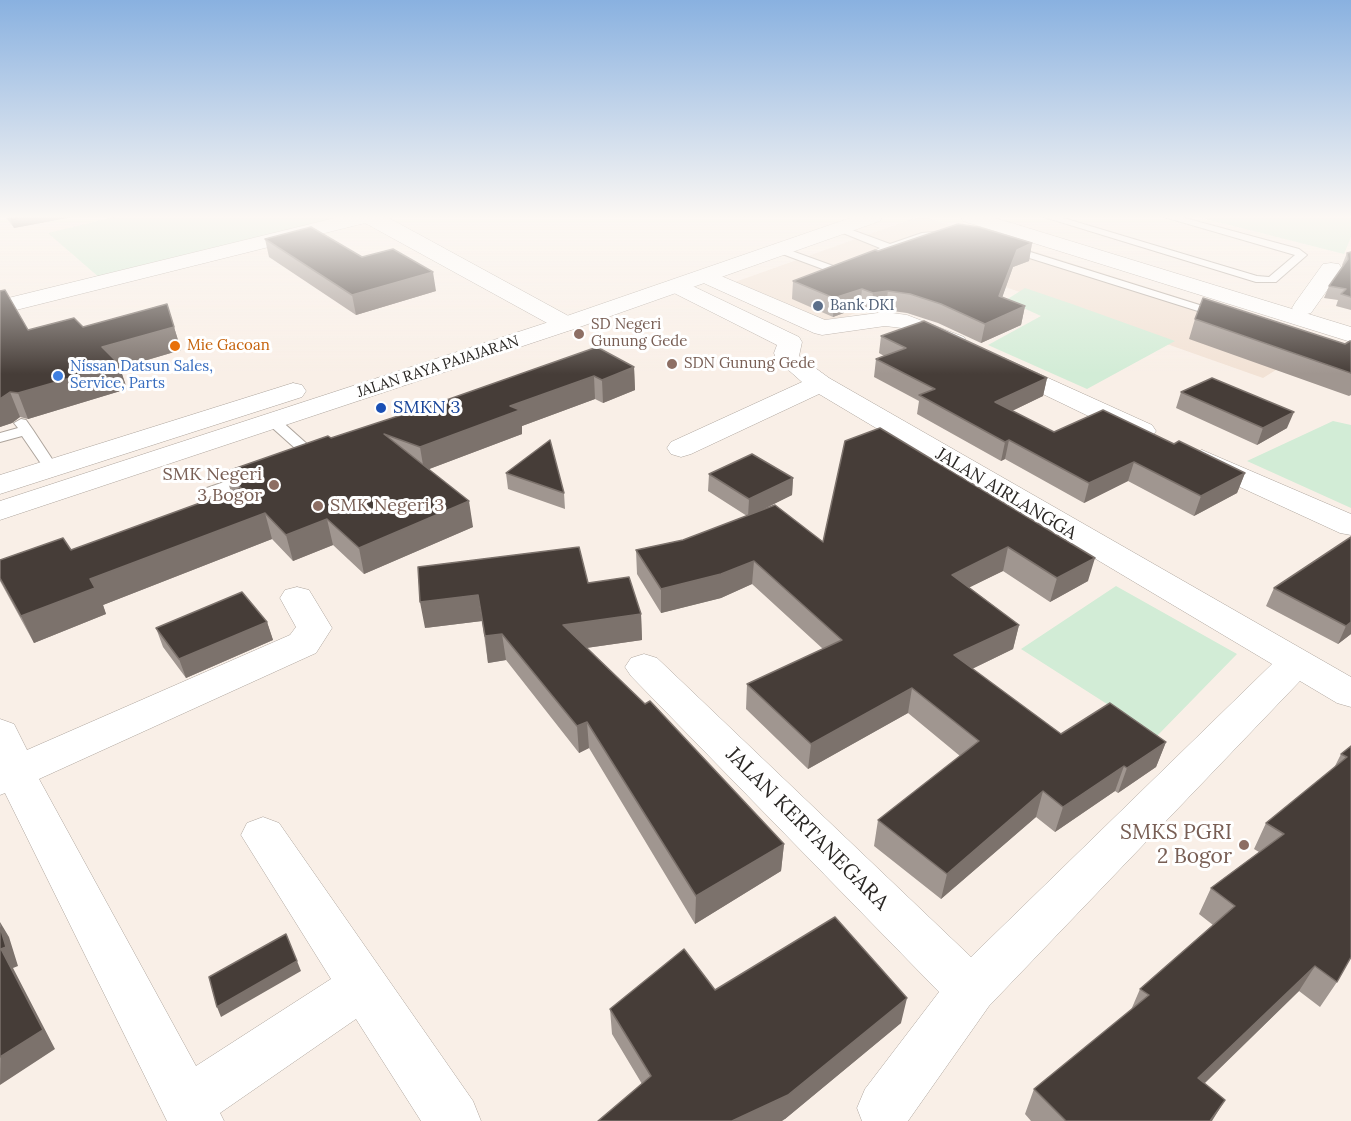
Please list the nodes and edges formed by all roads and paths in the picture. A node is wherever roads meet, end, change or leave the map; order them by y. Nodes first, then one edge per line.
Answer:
1 (155, 269) edge
2 (467, 269) edge
3 (681, 269) edge
4 (726, 269) edge
5 (831, 269) edge
6 (1086, 269) edge
7 (1131, 269) edge
8 (1145, 269) edge
9 (1223, 269) edge
10 (1285, 269) edge
11 (1331, 269) dead end
12 (707, 276) junction
13 (811, 277) edge
14 (678, 286) junction
15 (755, 298) junction
16 (1244, 306) junction
17 (0, 307) edge
18 (543, 311) junction
19 (729, 311) junction
20 (1287, 316) junction
21 (1351, 322) edge
22 (566, 324) junction
23 (822, 328) junction
24 (1351, 335) edge
25 (790, 342) junction
26 (820, 384) junction
27 (273, 421) junction
28 (0, 438) edge
29 (681, 448) dead end
30 (311, 455) edge
31 (51, 468) junction
32 (260, 473) edge
33 (0, 485) edge
34 (206, 493) dead end
35 (0, 511) edge
36 (1351, 526) edge
37 (297, 598) dead end
38 (1295, 663) junction
39 (644, 667) dead end
40 (1351, 694) edge
41 (5, 762) edge
42 (262, 835) dead end
43 (364, 985) junction
44 (970, 990) junction
45 (191, 1112) edge
46 (885, 1117) edge
47 (453, 1121) edge

1 - 17 main road
2 - 18 main road
3 - 18 main road, JALAN RAYA PAJAJARAN
4 - 12 main road, JALAN RAYA PAJAJARAN
5 - 13 lane
6 - 16 lane
7 - 16 main road
8 - 16 main road
9 - 10 lane
11 - 20 main road
12 - 14 main road, JALAN RAYA PAJAJARAN
12 - 15 main road
14 - 19 main road
14 - 22 main road, JALAN RAYA PAJAJARAN
15 - 19 main road
15 - 23 main road
16 - 20 main road
18 - 22 main road
18 - 31 main road, JALAN RAYA PAJAJARAN
19 - 25 main road
20 - 21 main road
20 - 24 main road
22 - 27 main road, JALAN RAYA PAJAJARAN
23 - 25 main road
23 - 36 main road
25 - 26 main road, JALAN AIRLANGGA
26 - 29 main road
26 - 38 main road, JALAN AIRLANGGA
27 - 30 lane
27 - 35 main road, JALAN RAYA PAJAJARAN
28 - 31 lane
31 - 33 main road, JALAN RAYA PAJAJARAN
32 - 34 lane
37 - 41 main road
38 - 40 main road, JALAN AIRLANGGA
38 - 44 main road
39 - 44 main road, JALAN KERTANEGARA
41 - 45 main road
42 - 43 main road
43 - 45 main road
43 - 47 main road
44 - 46 main road

